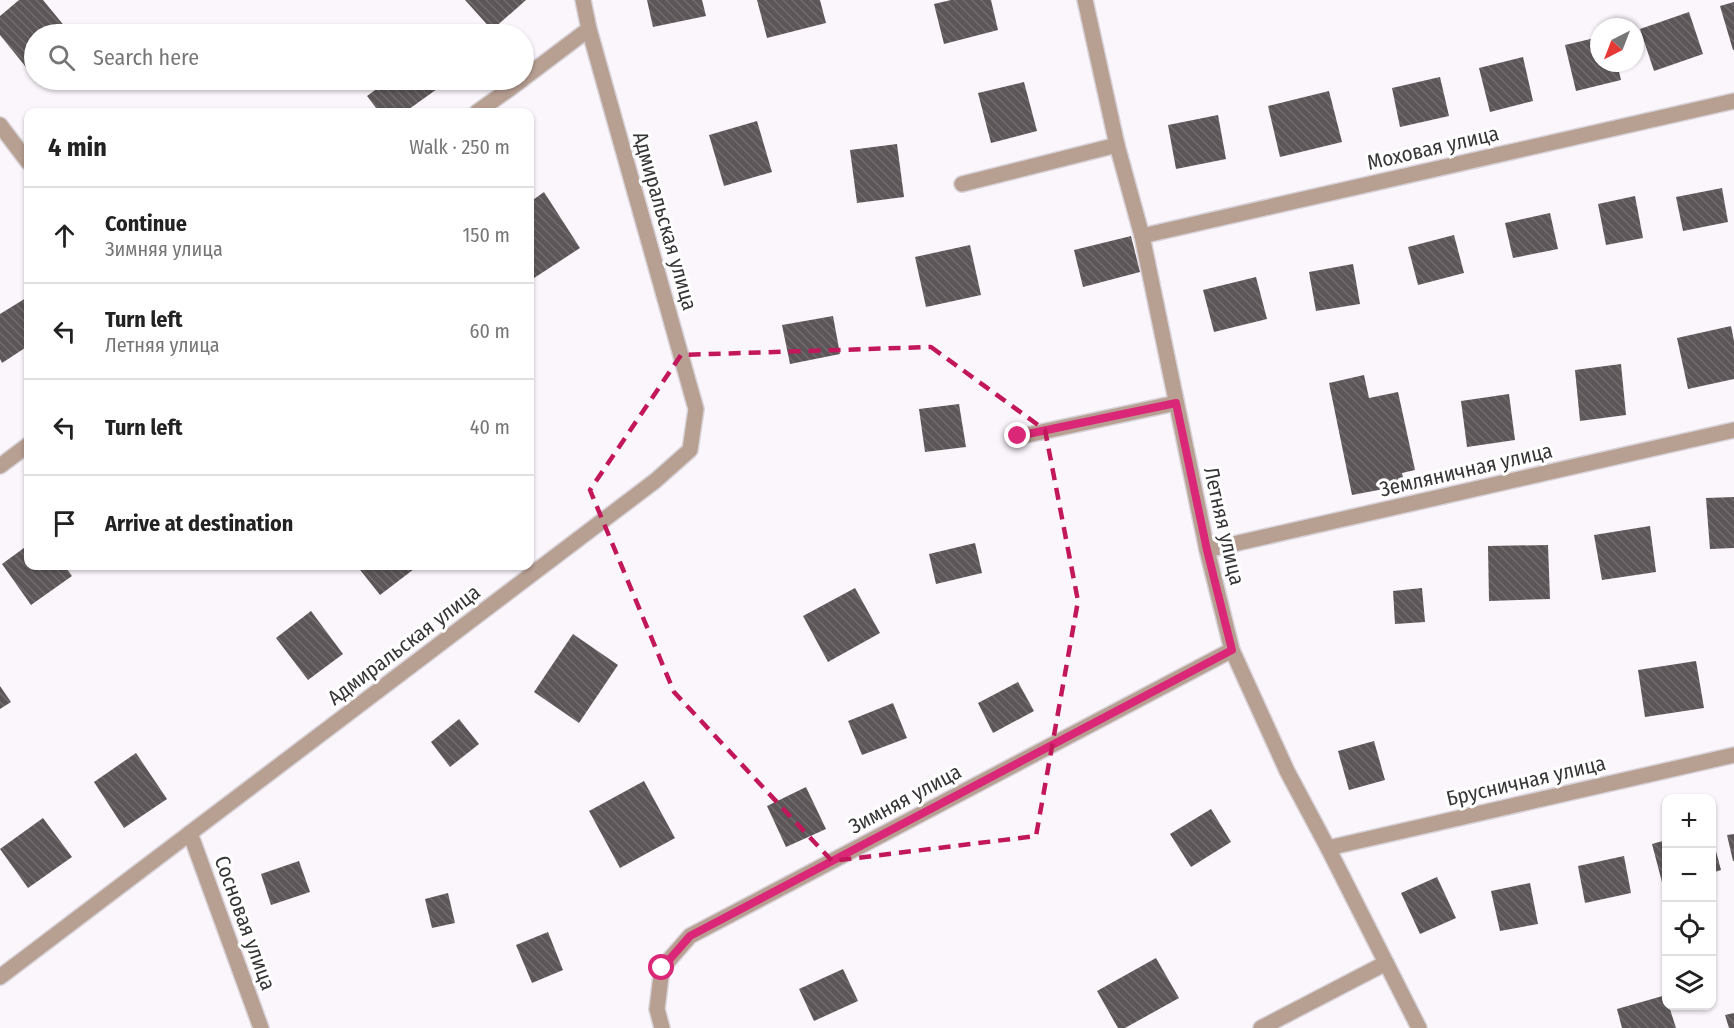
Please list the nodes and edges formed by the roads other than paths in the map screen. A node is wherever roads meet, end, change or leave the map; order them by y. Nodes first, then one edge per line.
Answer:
1 (583, 0) edge
2 (1085, 0) edge
3 (590, 29) junction
4 (534, 71) edge
5 (508, 90) edge
6 (1734, 101) edge
7 (483, 108) edge
8 (0, 125) edge
9 (1117, 145) junction
10 (24, 157) edge
11 (962, 184) dead end
12 (1142, 236) junction
13 (1176, 403) junction
14 (1734, 430) edge
15 (1018, 436) dead end
16 (24, 448) edge
17 (0, 466) edge
18 (1207, 550) junction
19 (1232, 650) junction
20 (1734, 755) edge
21 (190, 833) junction
22 (1328, 848) junction
23 (1386, 963) junction
24 (0, 977) edge
25 (261, 1028) edge
26 (662, 1028) edge
27 (1261, 1028) edge
28 (1419, 1028) edge

1 - 3 street, Адмиральская улица
2 - 9 street, Летняя улица
3 - 4 street
3 - 21 street, Адмиральская улица
5 - 7 street
6 - 12 street, Моховая улица
8 - 10 street
9 - 11 street
9 - 12 street, Летняя улица
12 - 13 street, Летняя улица
13 - 15 street
13 - 18 street, Летняя улица
14 - 18 street, Земляничная улица
16 - 17 street
18 - 19 street, Летняя улица
19 - 22 street, Летняя улица
19 - 26 street, Зимняя улица
20 - 22 street, Брусничная улица
21 - 24 street, Адмиральская улица
21 - 25 street, Сосновая улица
22 - 23 street, Летняя улица
23 - 27 street
23 - 28 street, Летняя улица

